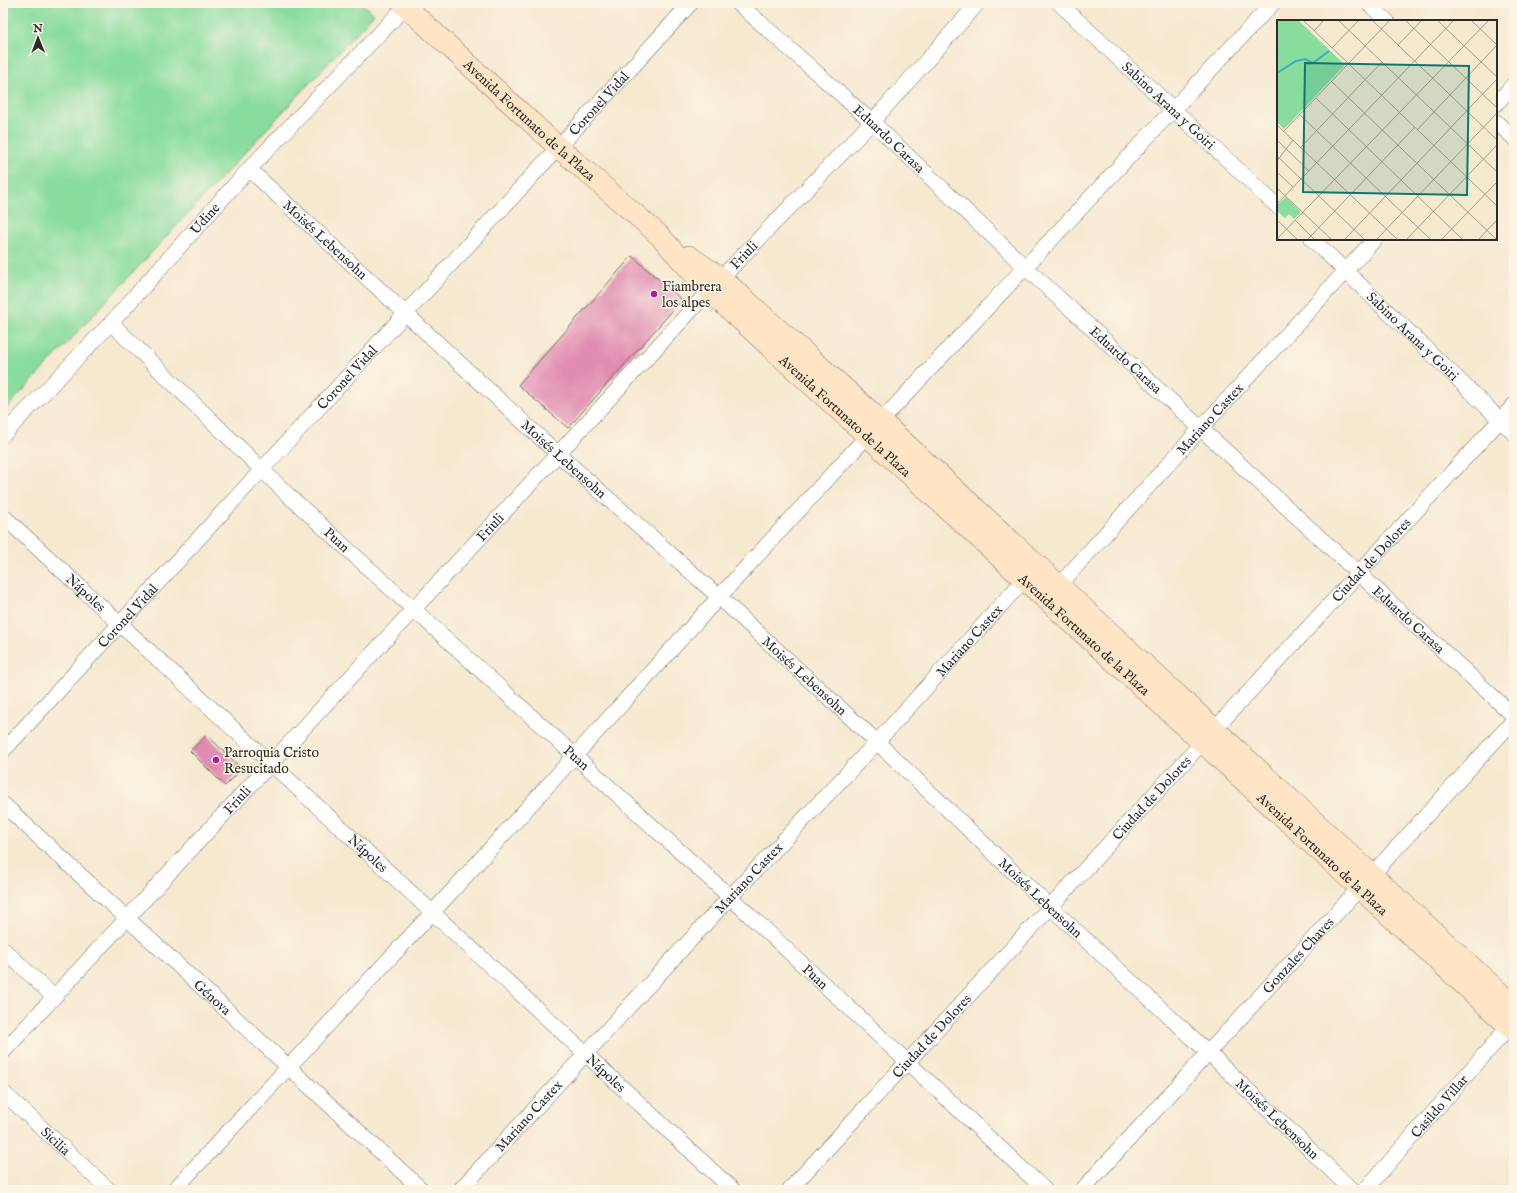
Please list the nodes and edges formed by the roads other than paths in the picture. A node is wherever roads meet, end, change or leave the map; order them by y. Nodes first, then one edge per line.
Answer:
1 (691, 3) edge
2 (738, 3) edge
3 (978, 3) edge
4 (1059, 3) edge
5 (1273, 3) edge
6 (1368, 3) edge
7 (406, 4) edge
8 (1386, 20) edge
9 (1514, 84) edge
10 (1497, 103) edge
11 (1174, 109) junction
12 (872, 122) junction
13 (1497, 123) edge
14 (1514, 138) edge
15 (558, 148) junction
16 (249, 169) junction
17 (1277, 206) edge
18 (1313, 240) edge
19 (1374, 240) edge
20 (1025, 267) junction
21 (1346, 271) junction
22 (715, 284) junction
23 (406, 313) junction
24 (110, 324) junction
25 (1514, 405) edge
26 (1500, 420) junction
27 (875, 428) junction
28 (1201, 428) junction
29 (1514, 433) edge
30 (3, 435) edge
31 (558, 454) junction
32 (261, 470) junction
33 (3, 516) edge
34 (1030, 572) junction
35 (1358, 573) junction
36 (1053, 593) junction
37 (719, 597) junction
38 (413, 610) junction
39 (119, 624) junction
40 (1514, 716) edge
41 (1514, 720) edge
42 (1209, 736) junction
43 (877, 742) junction
44 (3, 751) edge
45 (574, 757) junction
46 (271, 764) junction
47 (3, 804) edge
48 (1366, 882) junction
49 (730, 897) junction
50 (1050, 907) junction
51 (432, 913) junction
52 (127, 918) junction
53 (3, 949) edge
54 (54, 997) junction
55 (1514, 1006) edge
56 (1512, 1026) edge
57 (3, 1052) edge
58 (1209, 1053) junction
59 (586, 1054) junction
60 (907, 1062) junction
61 (288, 1067) junction
62 (3, 1092) edge
63 (109, 1190) edge
64 (174, 1190) edge
65 (422, 1190) edge
66 (460, 1190) edge
67 (733, 1190) edge
68 (789, 1190) edge
69 (1045, 1190) edge
70 (1082, 1190) edge
71 (1352, 1190) edge
72 (1365, 1190) edge

1 - 15 street, Coronel Vidal
2 - 12 street, Eduardo Carasa
3 - 12 street, Friuli
4 - 11 street, Sabino Arana y Goiri
5 - 11 street
6 - 8 street
7 - 15 main road, Avenida Fortunato de la Plaza
7 - 16 street, Udine
9 - 10 street
11 - 17 street, Sabino Arana y Goiri
11 - 20 street
12 - 20 street, Eduardo Carasa
12 - 22 street, Friuli
13 - 14 street
15 - 22 main road, Avenida Fortunato de la Plaza
15 - 23 street, Coronel Vidal
16 - 23 street, Moisés Lebensohn
16 - 24 street, Udine
18 - 21 street, Sabino Arana y Goiri
19 - 21 street, Mariano Castex
20 - 27 street
20 - 28 street, Eduardo Carasa
21 - 26 street, Sabino Arana y Goiri
21 - 28 street, Mariano Castex
22 - 27 main road, Avenida Fortunato de la Plaza
22 - 31 street, Friuli
23 - 31 street, Moisés Lebensohn
23 - 32 street, Coronel Vidal
24 - 30 street, Udine
24 - 32 street, Puan
25 - 26 street, Ciudad de Dolores
26 - 29 street, Sabino Arana y Goiri
26 - 35 street, Ciudad de Dolores
27 - 34 main road, Avenida Fortunato de la Plaza
27 - 37 street
28 - 35 street, Eduardo Carasa
28 - 36 street, Mariano Castex
31 - 37 street, Moisés Lebensohn
31 - 38 street, Friuli
32 - 38 street, Puan
32 - 39 street, Coronel Vidal
33 - 39 street, Nápoles
34 - 36 main road, Avenida Fortunato de la Plaza
34 - 43 street, Mariano Castex
35 - 40 street, Eduardo Carasa
35 - 42 street, Ciudad de Dolores
36 - 42 main road, Avenida Fortunato de la Plaza
37 - 43 street, Moisés Lebensohn
37 - 45 street
38 - 45 street, Puan
38 - 46 street, Friuli
39 - 44 street, Coronel Vidal
39 - 46 street, Nápoles
41 - 48 street, Gonzales Chaves
42 - 48 main road, Avenida Fortunato de la Plaza
42 - 50 street, Ciudad de Dolores
43 - 49 street, Mariano Castex
43 - 50 street, Moisés Lebensohn
45 - 49 street, Puan
45 - 51 street
46 - 51 street, Nápoles
46 - 52 street, Friuli
47 - 52 street, Génova
48 - 55 main road, Avenida Fortunato de la Plaza
48 - 56 main road, Avenida Fortunato de la Plaza
48 - 58 street, Gonzales Chaves
49 - 59 street, Mariano Castex
49 - 60 street, Puan
50 - 58 street, Moisés Lebensohn
50 - 60 street, Ciudad de Dolores
51 - 59 street, Nápoles
51 - 61 street
52 - 54 street, Friuli
52 - 61 street, Génova
53 - 54 street
54 - 57 street, Friuli
56 - 72 street, Casildo Villar
58 - 70 street, Gonzales Chaves
58 - 71 street, Moisés Lebensohn
59 - 66 street, Mariano Castex
59 - 67 street, Nápoles
60 - 68 street, Ciudad de Dolores
60 - 69 street, Puan
61 - 64 street
61 - 65 street, Génova
62 - 63 street, Sicilia

